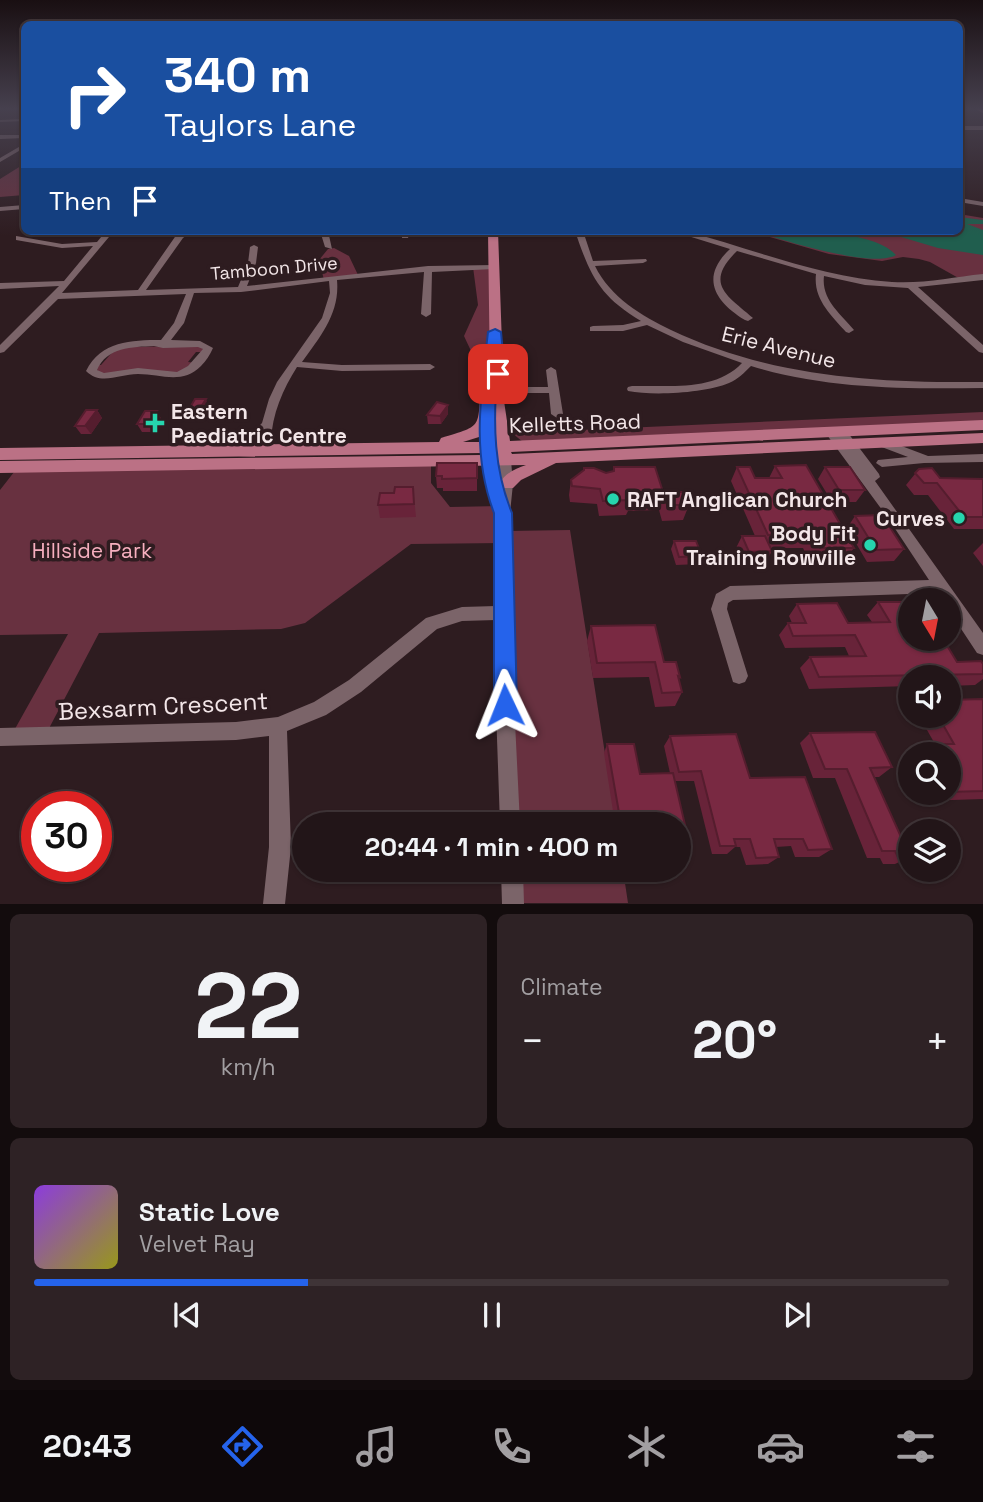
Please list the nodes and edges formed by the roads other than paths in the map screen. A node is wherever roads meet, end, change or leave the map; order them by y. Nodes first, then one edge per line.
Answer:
1 (0, 152) edge
2 (14, 152) joint
3 (0, 160) edge
4 (963, 201) edge
5 (983, 204) edge
6 (21, 207) edge
7 (0, 209) edge
8 (106, 235) edge
9 (182, 235) edge
10 (325, 235) edge
11 (487, 235) edge
12 (493, 235) edge
13 (580, 235) edge
14 (691, 235) edge
15 (19, 238) dead end
16 (96, 244) junction
17 (254, 247) dead end
18 (329, 247) dead end
19 (736, 247) junction
20 (643, 261) dead end
21 (591, 264) junction
22 (491, 267) junction
23 (428, 268) junction
24 (820, 274) junction
25 (983, 277) edge
26 (333, 279) junction
27 (66, 283) junction
28 (0, 286) edge
29 (911, 286) junction
30 (241, 289) junction
31 (191, 291) junction
32 (140, 293) junction
33 (56, 296) junction
34 (426, 314) dead end
35 (748, 318) dead end
36 (648, 323) junction
37 (593, 329) dead end
38 (849, 330) dead end
39 (0, 335) edge
40 (16, 335) junction
41 (163, 345) junction
42 (0, 350) edge
43 (983, 350) edge
44 (294, 364) junction
45 (747, 364) junction
46 (430, 367) dead end
47 (551, 370) dead end
48 (983, 385) edge
49 (632, 389) dead end
50 (493, 390) junction
51 (553, 390) junction
52 (558, 414) dead end
53 (492, 420) junction
54 (267, 425) junction
55 (983, 425) edge
56 (841, 438) junction
57 (983, 438) edge
58 (883, 443) junction
59 (531, 446) junction
60 (435, 447) junction
61 (274, 450) junction
62 (213, 451) junction
63 (0, 454) edge
64 (496, 454) junction
65 (554, 458) junction
66 (983, 458) edge
67 (922, 459) junction
68 (882, 463) dead end
69 (0, 467) edge
70 (507, 484) junction
71 (503, 513) junction
72 (941, 586) junction
73 (504, 613) junction
74 (983, 647) edge
75 (738, 676) dead end
76 (278, 726) junction
77 (0, 737) edge
78 (510, 812) edge
79 (512, 882) edge
80 (274, 904) edge
81 (513, 904) edge

1 - 2 street
2 - 3 street
4 - 5 street
6 - 7 street
8 - 16 street
9 - 32 street
10 - 18 street
11 - 22 main road
12 - 22 main road
13 - 21 street, Erie Avenue
14 - 19 street
15 - 16 street
16 - 27 street
17 - 30 street
19 - 24 street
19 - 35 street
20 - 21 street
21 - 36 street, Erie Avenue
22 - 23 street, Tamboon Drive
22 - 50 main road
23 - 26 street, Tamboon Drive
23 - 34 street
24 - 29 street
24 - 38 street
25 - 29 street
26 - 30 street, Tamboon Drive
26 - 44 street
27 - 28 street
27 - 33 street
29 - 43 street
30 - 31 street, Tamboon Drive
31 - 32 street, Tamboon Drive
31 - 41 street
32 - 33 street, Tamboon Drive
33 - 40 street
36 - 37 street
36 - 45 street, Erie Avenue
39 - 40 street
40 - 42 street
41 - 41 street
44 - 46 street
44 - 54 street
45 - 48 street, Erie Avenue
45 - 49 street
47 - 51 street
50 - 51 street
50 - 53 main road
51 - 52 street
53 - 59 main road
53 - 60 main road
53 - 64 main road
54 - 61 street
54 - 62 street
55 - 56 main road, Kelletts Road
56 - 58 main road, Kelletts Road
56 - 59 main road, Kelletts Road
56 - 65 main road, Kelletts Road
56 - 72 street
57 - 58 main road, Kelletts Road
58 - 67 street, Kelletts Road
59 - 64 main road, Kelletts Road
60 - 61 main road, Kelletts Road
60 - 64 main road, Kelletts Road
61 - 62 main road, Kelletts Road
62 - 63 main road, Kelletts Road
64 - 65 main road, Kelletts Road
64 - 69 main road, Kelletts Road
64 - 70 street
64 - 71 street
65 - 70 main road
66 - 67 street, Kelletts Road
67 - 68 street
70 - 71 street
71 - 73 street
72 - 74 street
72 - 75 street
73 - 76 street, Bexsarm Crescent
73 - 78 street
76 - 77 street, Bexsarm Crescent
76 - 80 street
79 - 81 street

